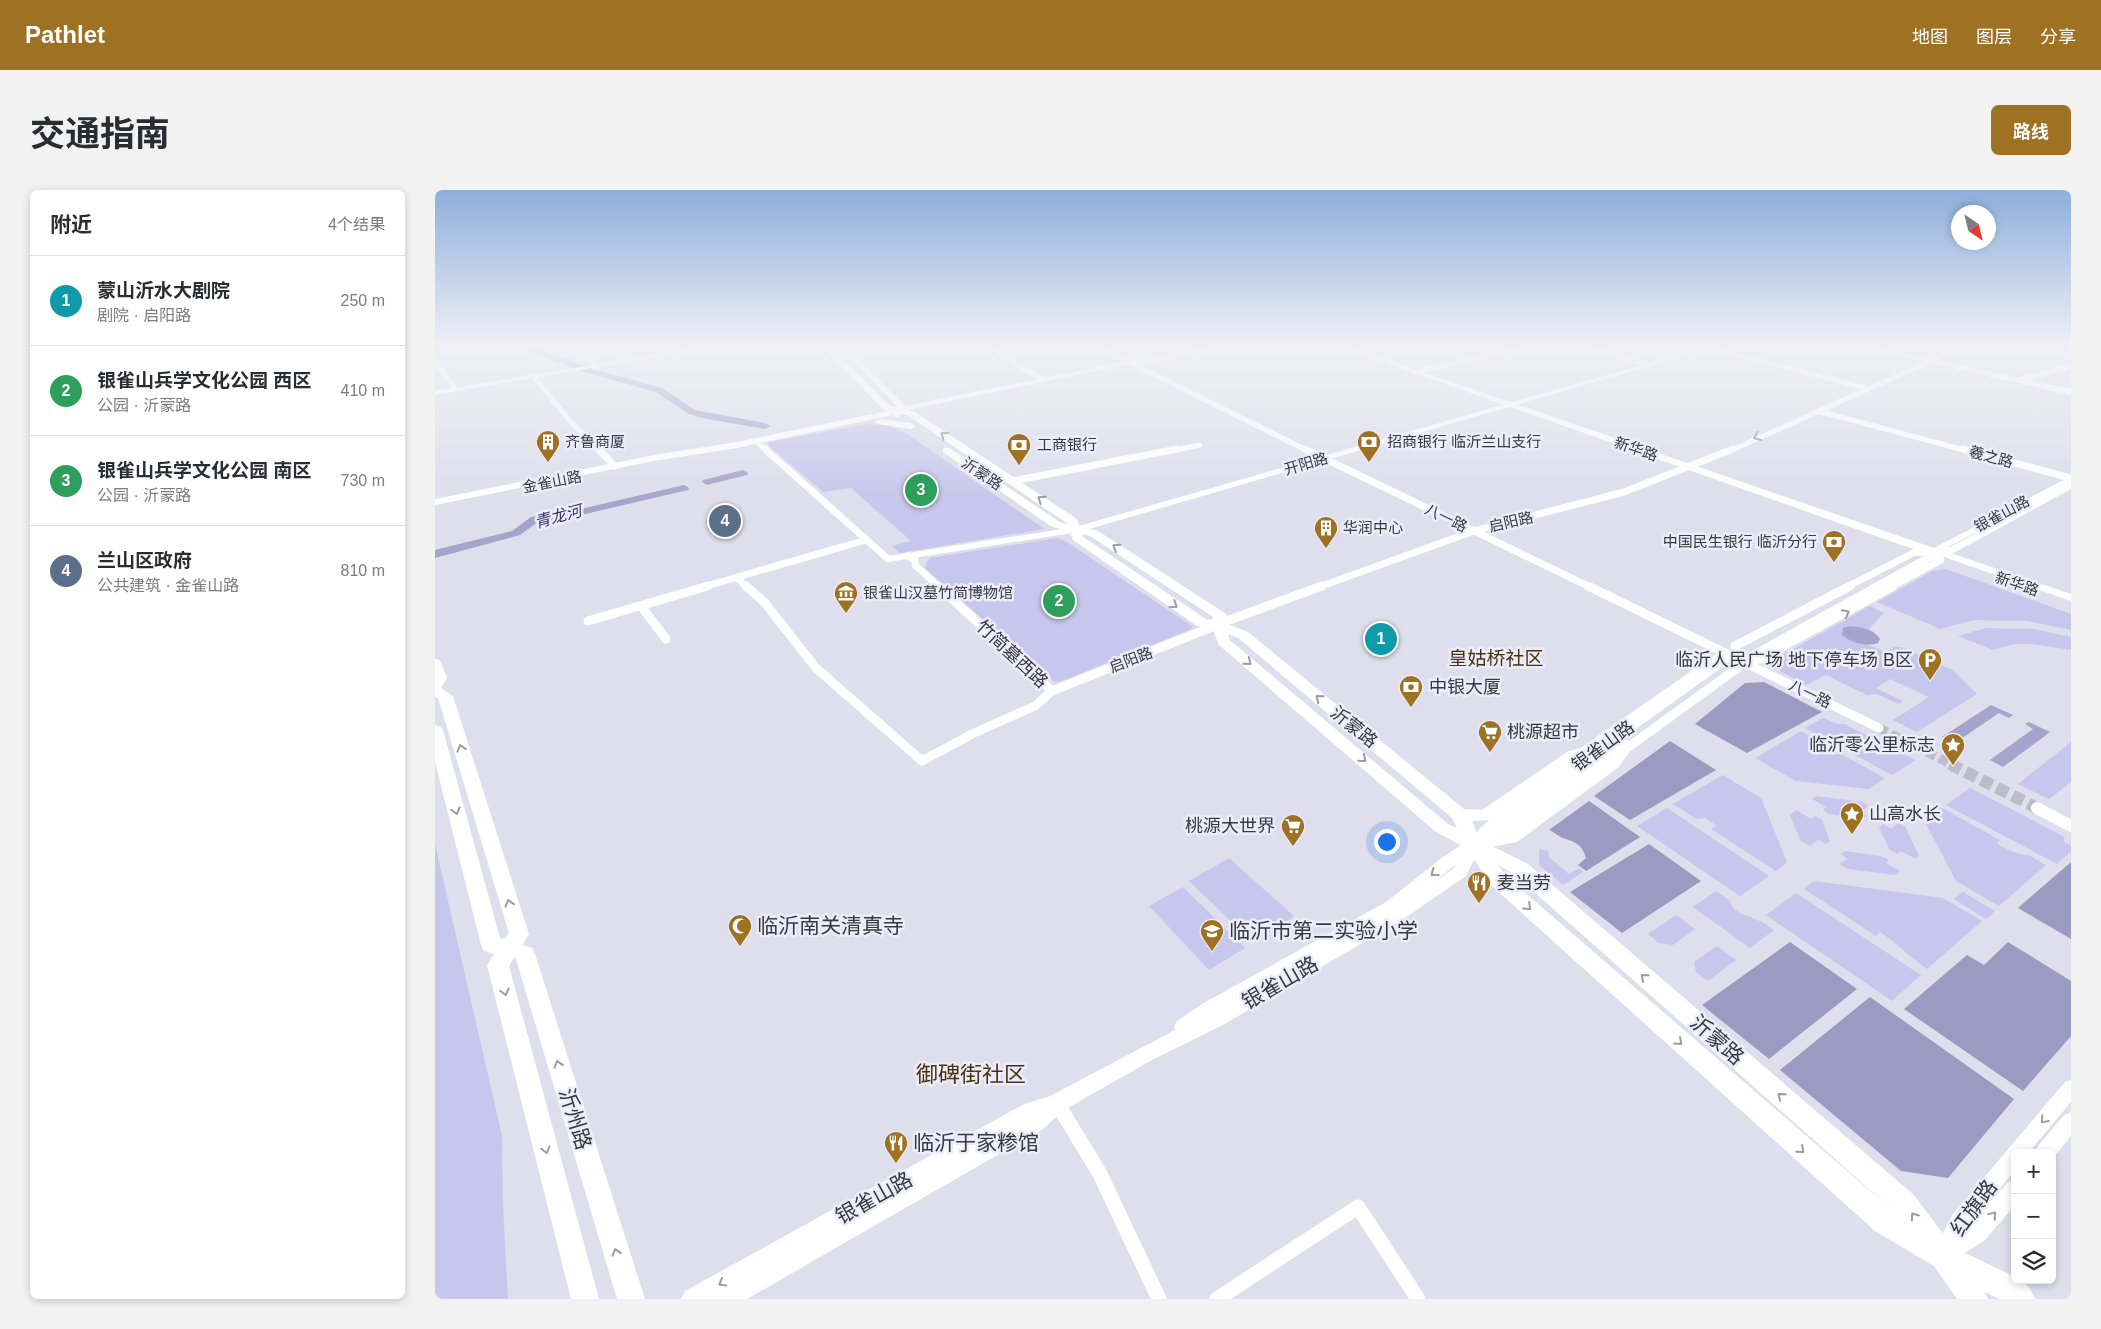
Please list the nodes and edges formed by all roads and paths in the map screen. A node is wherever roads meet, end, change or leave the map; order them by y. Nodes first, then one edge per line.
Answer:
1 (550, 397) edge
2 (872, 397) edge
3 (876, 397) edge
4 (893, 397) edge
5 (900, 397) edge
6 (967, 397) edge
7 (969, 397) edge
8 (1197, 397) edge
9 (1485, 397) edge
10 (1543, 397) edge
11 (1848, 397) edge
12 (952, 400) junction
13 (1512, 406) junction
14 (899, 411) junction
15 (1818, 411) junction
16 (927, 424) junction
17 (818, 427) junction
18 (757, 441) junction
19 (1199, 445) dead end
20 (940, 446) dead end
21 (667, 457) junction
22 (1323, 459) junction
23 (615, 466) junction
24 (1689, 468) junction
25 (2071, 479) edge
26 (1013, 481) junction
27 (435, 504) edge
28 (1076, 530) junction
29 (1474, 531) junction
30 (866, 540) junction
31 (1935, 553) junction
32 (908, 556) junction
33 (888, 559) joint
34 (738, 579) junction
35 (2071, 598) edge
36 (2071, 603) edge
37 (641, 606) junction
38 (588, 621) dead end
39 (1218, 625) junction
40 (665, 639) dead end
41 (1739, 658) junction
42 (435, 663) edge
43 (435, 686) edge
44 (435, 691) edge
45 (1052, 691) junction
46 (1879, 728) tunnel mouth
47 (435, 730) edge
48 (1629, 739) junction
49 (1590, 752) junction
50 (1614, 764) junction
51 (2037, 808) tunnel mouth
52 (1460, 815) junction
53 (2071, 826) edge
54 (1473, 845) junction
55 (509, 948) junction
56 (2071, 1088) edge
57 (1057, 1103) junction
58 (2071, 1121) edge
59 (2020, 1149) edge
60 (2048, 1149) edge
61 (2011, 1160) edge
62 (2011, 1194) edge
63 (1942, 1256) junction
64 (585, 1299) edge
65 (631, 1299) edge
66 (693, 1299) edge
67 (724, 1299) edge
68 (1159, 1299) edge
69 (1217, 1299) edge
70 (1418, 1299) edge
71 (1974, 1299) edge
72 (2021, 1299) edge

1 - 23 street
2 - 17 main road
3 - 14 main road, 沂蒙路
4 - 14 main road, 沂蒙路
5 - 12 main road
6 - 12 main road, 金雀山路
7 - 12 main road, 金雀山路
8 - 22 street, 八一路
9 - 13 main road, 新华路
10 - 13 street, 开阳路
11 - 15 street, 启阳路
12 - 14 main road, 金雀山路
12 - 16 main road
13 - 22 street, 开阳路
13 - 24 main road, 新华路
14 - 16 main road, 沂蒙路
14 - 17 main road, 金雀山路
14 - 17 main road, 沂蒙路
15 -> 24 street, 启阳路
15 - 25 street, 羲之路
26 -> 16 main road, 沂蒙路
17 - 18 main road, 金雀山路
17 - 21 main road, 金雀山路
18 - 21 main road, 金雀山路
18 - 30 street
19 - 26 street
20 - 28 main road, 沂蒙路
21 - 23 main road, 金雀山路
21 - 27 main road, 金雀山路
22 - 28 street, 开阳路
22 - 29 street, 八一路
23 - 27 main road, 金雀山路
24 - 29 street, 启阳路
24 - 31 main road, 新华路
25 - 31 main road, 银雀山路
25 - 31 main road, 银雀山路
28 -> 26 main road, 沂蒙路
28 - 32 street, 开阳路
28 - 39 main road, 沂蒙路
29 - 39 street, 启阳路
29 - 41 street, 八一路
30 - 33 street
30 - 34 street
31 - 35 main road, 新华路
31 - 36 main road, 新华路
31 - 41 main road, 银雀山路
32 - 33 street, 开阳路
32 - 45 street, 竹简墓西路
34 - 37 street
34 - 45 street, 启阳路
37 - 38 street
37 - 40 street
39 - 45 street, 启阳路
52 -> 39 main road, 沂蒙路
39 -> 54 main road, 沂蒙路
41 - 46 street, 八一路
41 - 48 main road, 银雀山路
41 - 49 main road, 银雀山路
41 - 50 street
42 - 43 main road
55 -> 44 main road, 沂州路
47 -> 55 main road, 沂州路
48 - 50 main road
48 - 54 main road, 银雀山路
49 - 52 main road
49 - 54 main road, 银雀山路
50 - 54 main road
51 - 53 street
52 - 54 main road, 沂蒙路
54 - 57 main road, 银雀山路
54 -> 63 main road, 沂蒙路
63 -> 54 main road, 沂蒙路
55 -> 64 main road, 沂州路
65 -> 55 main road, 沂州路
56 -> 59 street, 红旗路
57 -> 66 main road, 银雀山路
57 - 67 main road, 银雀山路
57 - 68 street
58 - 60 street
61 - 63 street, 红旗路
63 -> 62 street, 红旗路
63 - 71 main road, 沂蒙路
63 - 72 main road, 沂蒙路
69 - 70 street

